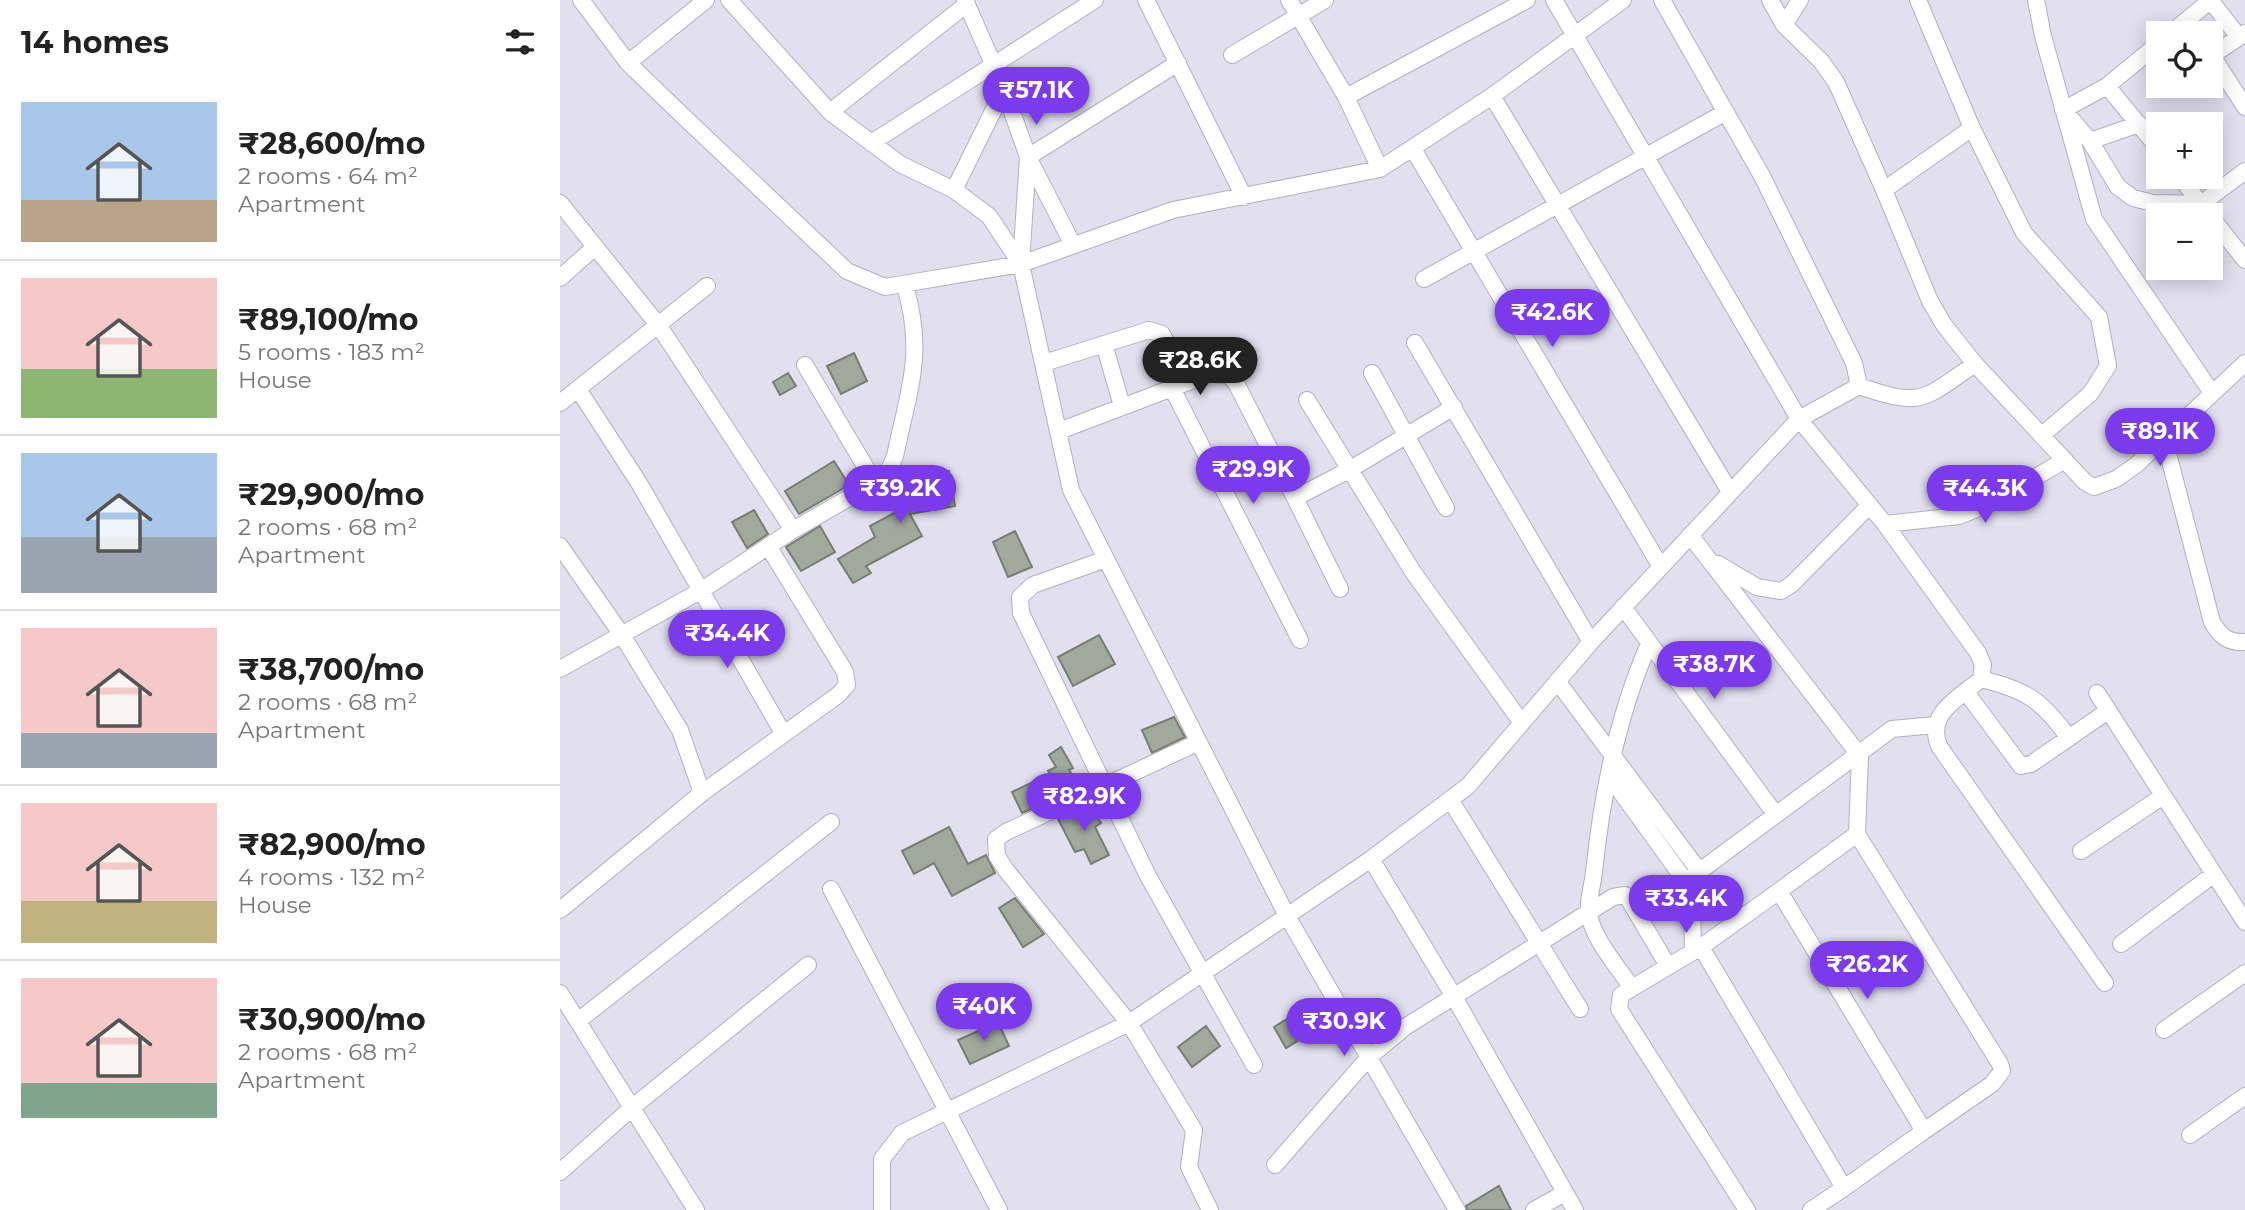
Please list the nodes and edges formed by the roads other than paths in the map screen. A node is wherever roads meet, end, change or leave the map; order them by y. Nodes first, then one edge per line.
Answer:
1 (581, 0) edge
2 (706, 0) edge
3 (729, 0) edge
4 (1095, 0) edge
5 (1146, 0) edge
6 (1289, 0) edge
7 (1325, 0) edge
8 (1527, 0) edge
9 (1555, 0) edge
10 (1623, 0) edge
11 (1662, 0) edge
12 (1770, 0) edge
13 (1800, 0) edge
14 (1918, 0) edge
15 (2036, 0) edge
16 (2211, 0) edge
17 (966, 2) edge
18 (1297, 15) junction
19 (2186, 21) edge
20 (1784, 25) junction
21 (2242, 35) edge
22 (1575, 36) junction
23 (2146, 54) edge
24 (1232, 55) dead end
25 (628, 63) junction
26 (993, 63) junction
27 (1178, 63) junction
28 (2107, 86) junction
29 (1004, 89) junction
30 (1492, 96) junction
31 (1346, 97) junction
32 (2245, 107) edge
33 (2063, 110) junction
34 (830, 112) junction
35 (1726, 112) junction
36 (2139, 124) junction
37 (1972, 128) junction
38 (2146, 133) edge
39 (2090, 141) junction
40 (870, 143) junction
41 (1413, 149) junction
42 (1028, 157) junction
43 (1646, 159) junction
44 (1380, 169) junction
45 (2245, 171) edge
46 (2190, 189) edge
47 (954, 190) junction
48 (1884, 190) junction
49 (1244, 197) junction
50 (560, 203) edge
51 (2152, 203) edge
52 (2201, 203) edge
53 (2215, 203) edge
54 (1559, 206) junction
55 (2223, 232) edge
56 (1072, 243) junction
57 (595, 247) junction
58 (1473, 253) junction
59 (2245, 260) edge
60 (1021, 264) junction
61 (560, 278) edge
62 (1424, 279) dead end
63 (707, 286) dead end
64 (905, 286) junction
65 (659, 326) junction
66 (1415, 343) dead end
67 (1104, 344) junction
68 (1044, 363) junction
69 (2245, 363) edge
70 (1975, 364) junction
71 (805, 365) dead end
72 (1372, 373) dead end
73 (1176, 386) junction
74 (1859, 386) junction
75 (578, 389) junction
76 (2212, 393) junction
77 (1307, 400) dead end
78 (560, 403) edge
79 (1122, 407) junction
80 (1454, 407) junction
81 (1799, 419) junction
82 (1059, 431) junction
83 (2042, 435) junction
84 (1405, 436) junction
85 (2164, 438) junction
86 (2065, 460) junction
87 (1349, 470) junction
88 (875, 482) junction
89 (1730, 492) junction
90 (1295, 498) junction
91 (1870, 505) junction
92 (1446, 508) dead end
93 (1885, 524) junction
94 (793, 530) junction
95 (1690, 535) junction
96 (560, 546) edge
97 (768, 546) junction
98 (1106, 559) junction
99 (1710, 560) junction
100 (1661, 567) junction
101 (1340, 589) dead end
102 (702, 590) junction
103 (1623, 607) junction
104 (622, 635) junction
105 (1300, 640) dead end
106 (1591, 642) junction
107 (2245, 642) edge
108 (1649, 644) junction
109 (560, 669) edge
110 (1982, 679) junction
111 (1557, 681) junction
112 (1966, 692) junction
113 (2096, 693) dead end
114 (2108, 711) junction
115 (1522, 723) junction
116 (1935, 725) junction
117 (783, 733) junction
118 (2069, 738) junction
119 (1199, 742) junction
120 (1612, 753) junction
121 (1860, 756) junction
122 (1610, 777) junction
123 (1103, 788) junction
124 (702, 793) junction
125 (2163, 796) junction
126 (1451, 801) junction
127 (1776, 815) junction
128 (831, 822) dead end
129 (1857, 834) junction
130 (2081, 851) dead end
131 (1371, 859) junction
132 (1700, 872) junction
133 (2214, 874) junction
134 (1686, 882) junction
135 (831, 889) dead end
136 (1779, 891) junction
137 (560, 910) edge
138 (1588, 913) junction
139 (1287, 916) junction
140 (1639, 916) junction
141 (2245, 922) edge
142 (1539, 943) junction
143 (2121, 944) dead end
144 (1697, 949) junction
145 (808, 965) dead end
146 (1668, 967) junction
147 (1202, 973) junction
148 (2245, 973) edge
149 (2105, 984) dead end
150 (1632, 988) junction
151 (560, 993) edge
152 (1453, 995) junction
153 (1580, 1009) dead end
154 (578, 1021) junction
155 (1129, 1023) junction
156 (2164, 1030) dead end
157 (1369, 1057) junction
158 (1254, 1065) dead end
159 (2243, 1101) edge
160 (634, 1106) junction
161 (949, 1110) junction
162 (1924, 1131) junction
163 (2190, 1135) dead end
164 (1275, 1165) dead end
165 (560, 1172) edge
166 (1844, 1188) junction
167 (1565, 1193) junction
168 (696, 1210) edge
169 (882, 1210) edge
170 (999, 1210) edge
171 (1210, 1210) edge
172 (1457, 1210) edge
173 (1534, 1210) edge
174 (1575, 1210) edge
175 (1747, 1210) edge
176 (1811, 1210) edge

1 - 25 street
2 - 25 street
3 - 34 street
4 - 26 street
5 - 27 street
6 - 18 street
7 - 18 street
8 - 31 street
9 - 22 street
10 - 22 street
11 - 35 street
12 - 20 street
13 - 20 street
14 - 37 street
15 - 33 street
16 - 19 street
16 - 21 street
17 - 26 street
17 - 34 street
18 - 24 street
18 - 31 street
20 - 48 street
21 - 32 street
22 - 30 street
22 - 43 street
23 - 28 street
25 - 64 street
26 - 29 street
26 - 40 street
27 - 42 street
27 - 49 street
28 - 33 street
28 - 36 street
29 - 42 street
29 - 47 street
30 - 41 street
30 - 54 street
31 - 44 street
33 - 39 street
33 - 76 street
34 - 40 street
35 - 43 street
35 - 74 street
36 - 38 street
36 - 39 street
37 - 48 street
37 - 83 street
39 - 51 street
40 - 47 street
41 - 44 street
41 - 58 street
42 - 56 street
42 - 60 street
43 - 54 street
43 - 81 street
44 - 49 street
45 - 53 street
46 - 52 street
47 - 60 street
48 - 70 street
49 - 56 street
50 - 57 street
54 - 58 street
54 - 89 street
55 - 59 street
56 - 60 street
57 - 61 street
57 - 65 street
58 - 62 street
58 - 100 street
60 - 64 street
60 - 68 street
63 - 65 street
64 - 88 street
65 - 75 street
65 - 94 street
66 - 80 street
67 - 68 street
67 - 73 street
67 - 79 street
68 - 82 street
69 - 76 street
70 - 74 street
70 - 83 street
71 - 88 street
72 - 84 street
73 - 79 street
73 - 90 street
73 - 105 street
74 - 81 street
75 - 78 street
75 - 102 street
76 - 85 street
77 - 87 street
79 - 82 street
80 - 84 street
80 - 106 street
81 - 89 street
81 - 91 street
82 - 98 street
83 - 86 street
84 - 87 street
84 - 92 street
85 - 86 street
85 - 107 street
86 - 93 street
87 - 90 street
87 - 115 street
88 - 94 street
89 - 95 street
90 - 101 street
91 - 93 street
91 - 99 street
93 - 110 street
94 - 97 street
95 - 99 street
95 - 100 street
96 - 104 street
97 - 102 street
97 - 117 street
98 - 119 street
98 - 123 street
99 - 121 street
100 - 103 street
102 - 104 street
102 - 117 street
103 - 106 street
103 - 108 street
104 - 109 street
104 - 124 street
106 - 111 street
108 - 120 street
108 - 127 street
110 - 112 street
110 - 118 street
111 - 115 street
111 - 120 street
112 - 116 street
112 - 118 street
113 - 114 street
114 - 118 street
114 - 125 street
115 - 126 street
116 - 121 street
116 - 149 street
117 - 124 street
119 - 123 street
119 - 139 street
120 - 122 street
120 - 132 street
121 - 127 street
121 - 129 street
122 - 134 street
122 - 138 street
123 - 147 street
123 - 155 street
124 - 137 street
125 - 130 street
125 - 133 street
126 - 131 street
126 - 142 street
127 - 132 street
128 - 154 street
129 - 136 street
129 - 162 street
131 - 139 street
131 - 152 street
132 - 134 street
133 - 141 street
133 - 143 street
134 - 140 street
134 - 144 street
135 - 161 street
136 - 144 street
136 - 162 street
138 - 140 street
138 - 142 street
138 - 150 street
139 - 147 street
139 - 157 street
140 - 146 street
142 - 152 street
142 - 153 street
144 - 146 street
144 - 166 street
145 - 160 street
146 - 150 street
147 - 155 street
147 - 158 street
148 - 156 street
150 - 175 street
151 - 154 street
152 - 157 street
152 - 167 street
154 - 160 street
155 - 161 street
155 - 171 street
157 - 164 street
157 - 172 street
159 - 163 street
160 - 165 street
160 - 168 street
161 - 169 street
161 - 170 street
162 - 166 street
166 - 176 street
167 - 173 street
167 - 174 street

